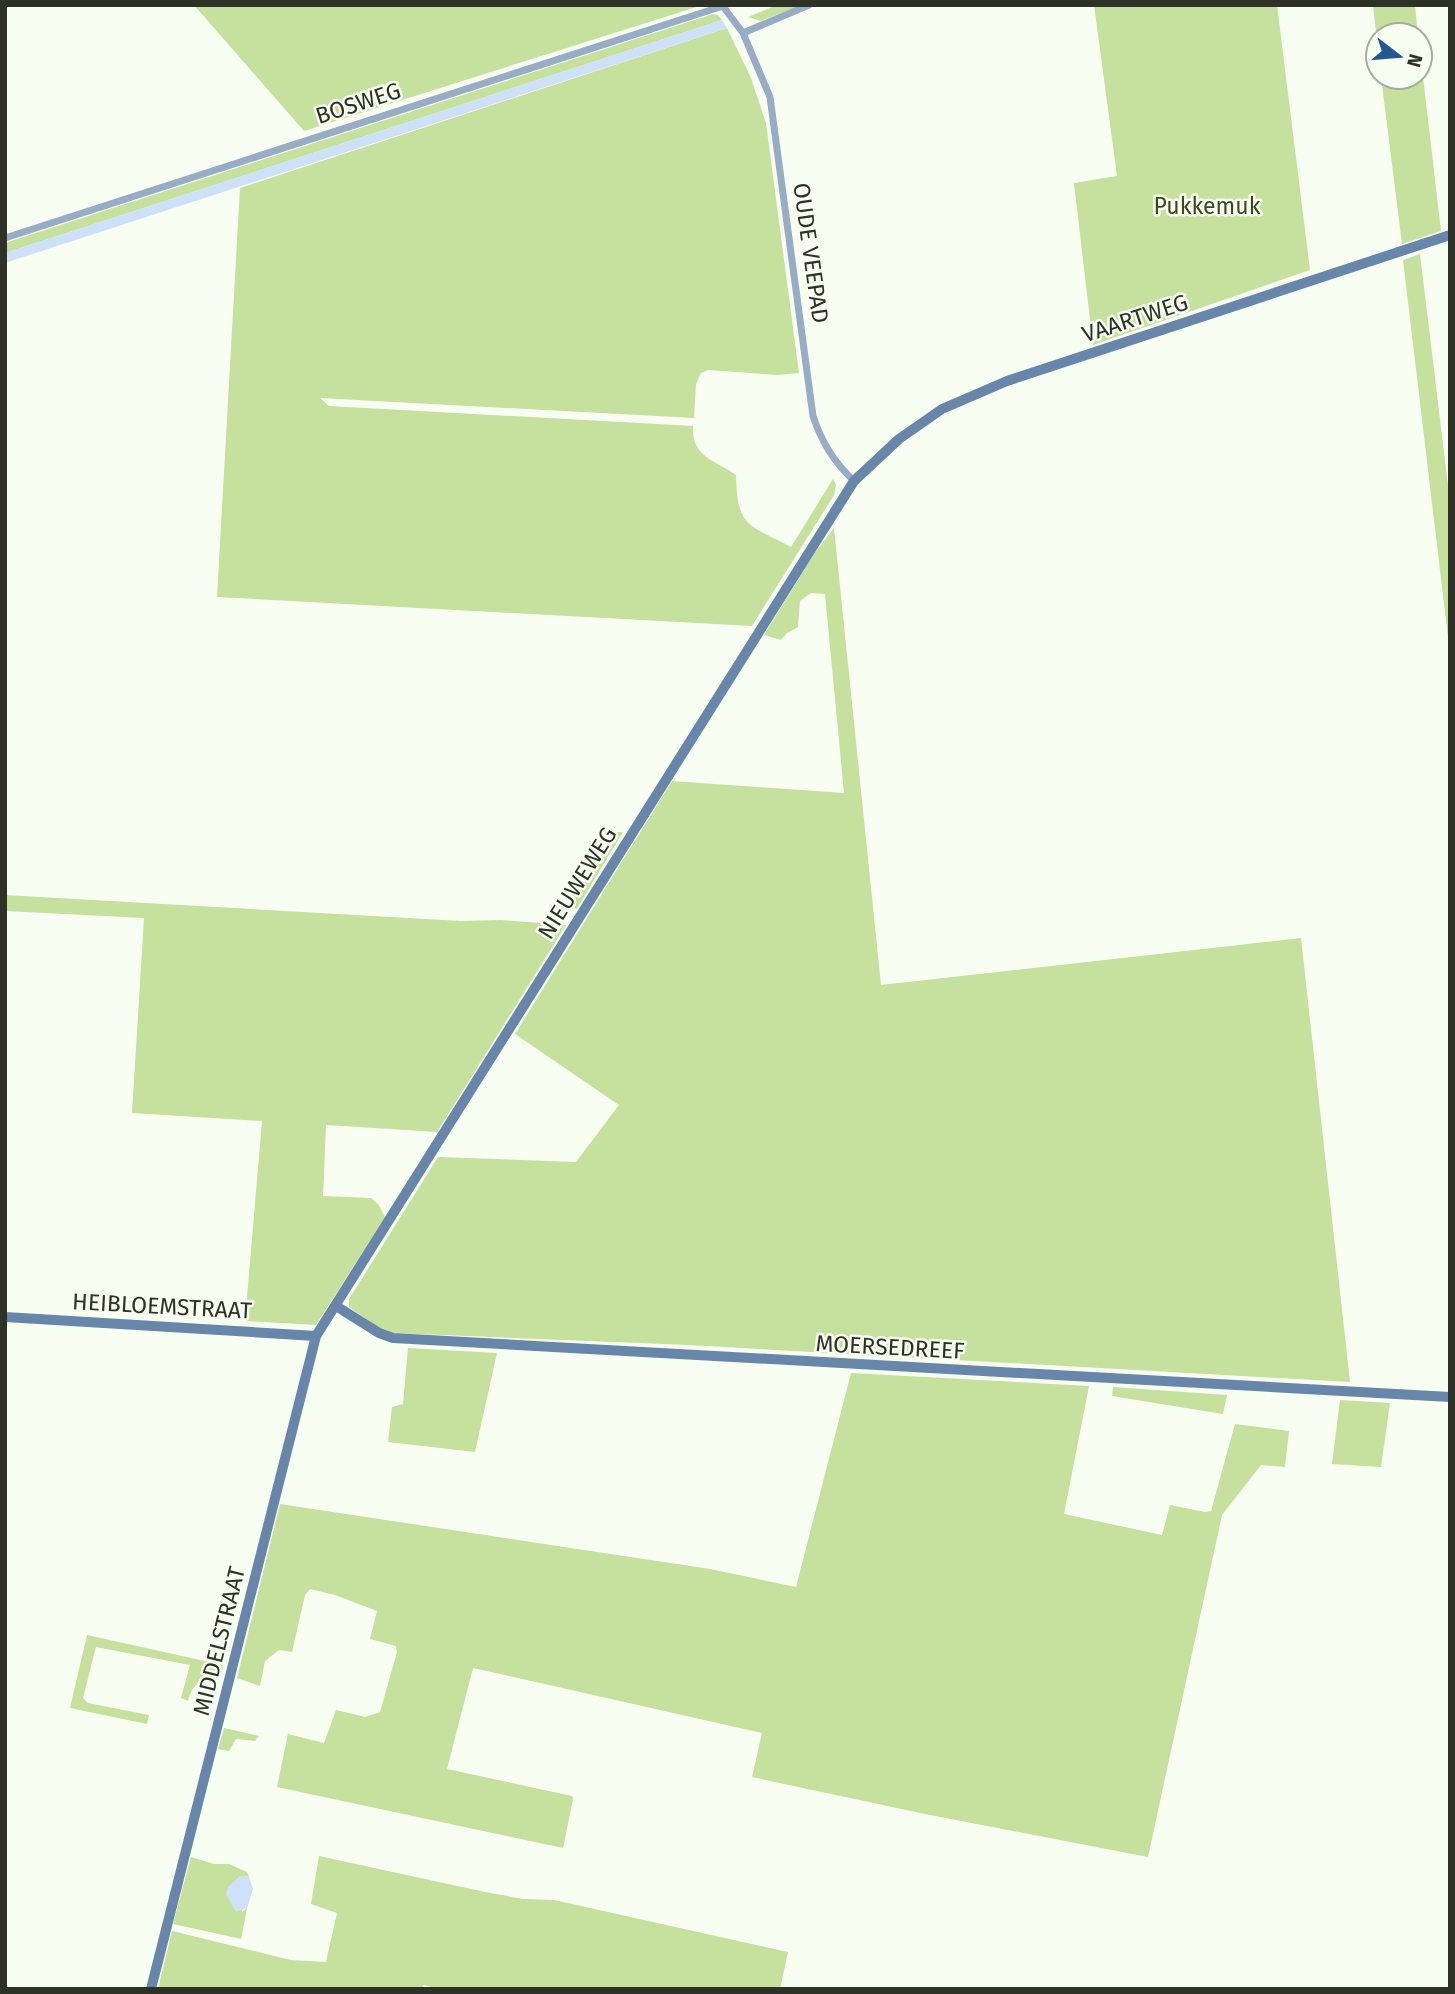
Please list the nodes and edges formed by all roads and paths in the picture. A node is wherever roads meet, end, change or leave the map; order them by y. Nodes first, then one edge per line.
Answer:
1 (722, 5) edge
2 (808, 5) edge
3 (744, 33) junction
4 (1450, 234) edge
5 (5, 238) edge
6 (854, 481) junction
7 (336, 1306) junction
8 (5, 1317) edge
9 (316, 1336) junction
10 (1450, 1397) edge
11 (151, 1989) edge

1 - 3 street, OUDE VEEPAD
1 - 5 street, BOSWEG
2 - 3 street
3 - 6 street, OUDE VEEPAD
4 - 6 street, VAARTWEG
6 - 7 street, NIEUWEWEG
7 - 9 street, MIDDELSTRAAT
7 - 10 street, MOERSEDREEF
8 - 9 street, HEIBLOEMSTRAAT
9 - 11 street, MIDDELSTRAAT

